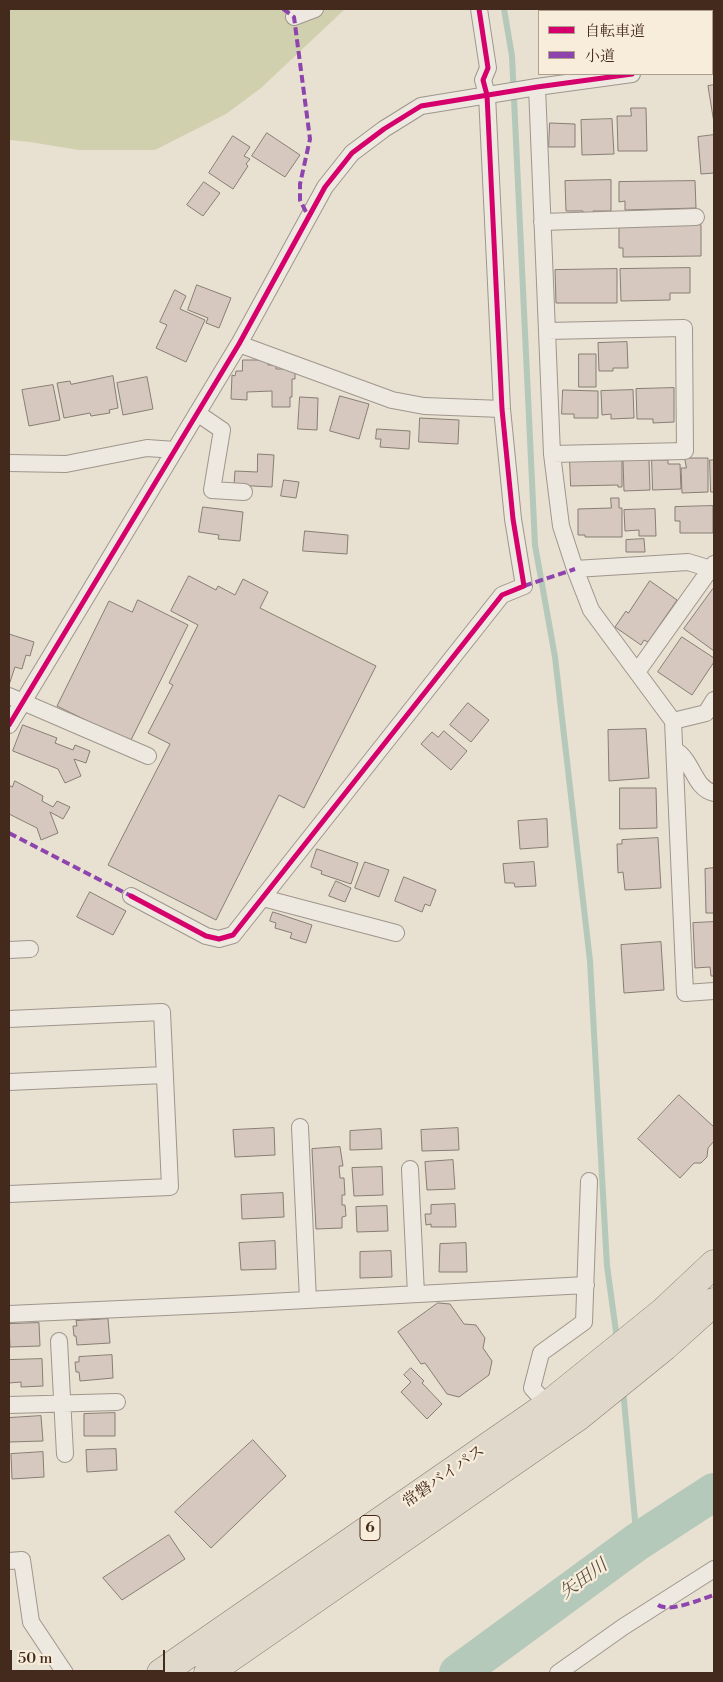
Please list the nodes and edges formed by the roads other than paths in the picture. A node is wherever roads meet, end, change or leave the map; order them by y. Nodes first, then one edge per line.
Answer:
1 (315, 9) edge
2 (478, 9) edge
3 (294, 17) dead end
4 (625, 75) edge
5 (536, 87) junction
6 (488, 95) junction
7 (696, 217) dead end
8 (542, 222) junction
9 (547, 331) junction
10 (239, 344) junction
11 (502, 409) junction
12 (197, 414) junction
13 (175, 450) junction
14 (552, 454) junction
15 (9, 464) edge
16 (244, 492) dead end
17 (713, 567) edge
18 (575, 569) junction
19 (637, 672) junction
20 (16, 699) edge
21 (714, 700) edge
22 (673, 721) junction
23 (9, 725) edge
24 (675, 750) junction
25 (148, 756) dead end
26 (714, 794) edge
27 (130, 896) dead end
28 (264, 898) junction
29 (396, 933) dead end
30 (30, 949) dead end
31 (9, 950) edge
32 (714, 991) edge
33 (9, 1019) edge
34 (165, 1075) junction
35 (9, 1082) edge
36 (300, 1127) dead end
37 (410, 1169) dead end
38 (589, 1181) dead end
39 (9, 1194) edge
40 (714, 1264) edge
41 (586, 1286) junction
42 (416, 1294) junction
43 (308, 1300) junction
44 (714, 1302) edge
45 (9, 1314) edge
46 (59, 1341) dead end
47 (117, 1402) dead end
48 (62, 1403) junction
49 (548, 1405) junction
50 (9, 1406) edge
51 (65, 1454) dead end
52 (9, 1561) edge
53 (714, 1570) edge
54 (65, 1673) edge
55 (162, 1673) edge
56 (208, 1673) edge
57 (558, 1673) edge

1 - 3 street
2 - 6 street
4 - 5 street
5 - 6 street
5 - 8 street
6 - 10 street
6 - 11 street
7 - 8 street
8 - 9 street
9 - 14 street
9 - 14 street
10 - 11 street
10 - 12 street
11 - 28 street
12 - 13 street
12 - 16 street
13 - 15 street
13 - 20 street
14 - 18 street
17 - 18 street
17 - 19 street
18 - 19 street
19 - 22 street
20 - 23 street
20 - 25 street
21 - 22 street
22 - 24 street
24 - 26 street
24 - 32 street
27 - 28 street
28 - 29 street
30 - 31 street
33 - 34 street
34 - 35 street
34 - 39 street
36 - 43 street
37 - 42 street
38 - 41 street
40 - 49 highway, 常磐バイパス / 6
41 - 42 street
41 - 49 street
42 - 43 street
43 - 45 street
44 - 56 highway, 常磐バイパス / 6
46 - 48 street
47 - 48 street
48 - 50 street
48 - 51 street
49 - 55 highway, 常磐バイパス / 6
52 - 54 street
53 - 57 street

